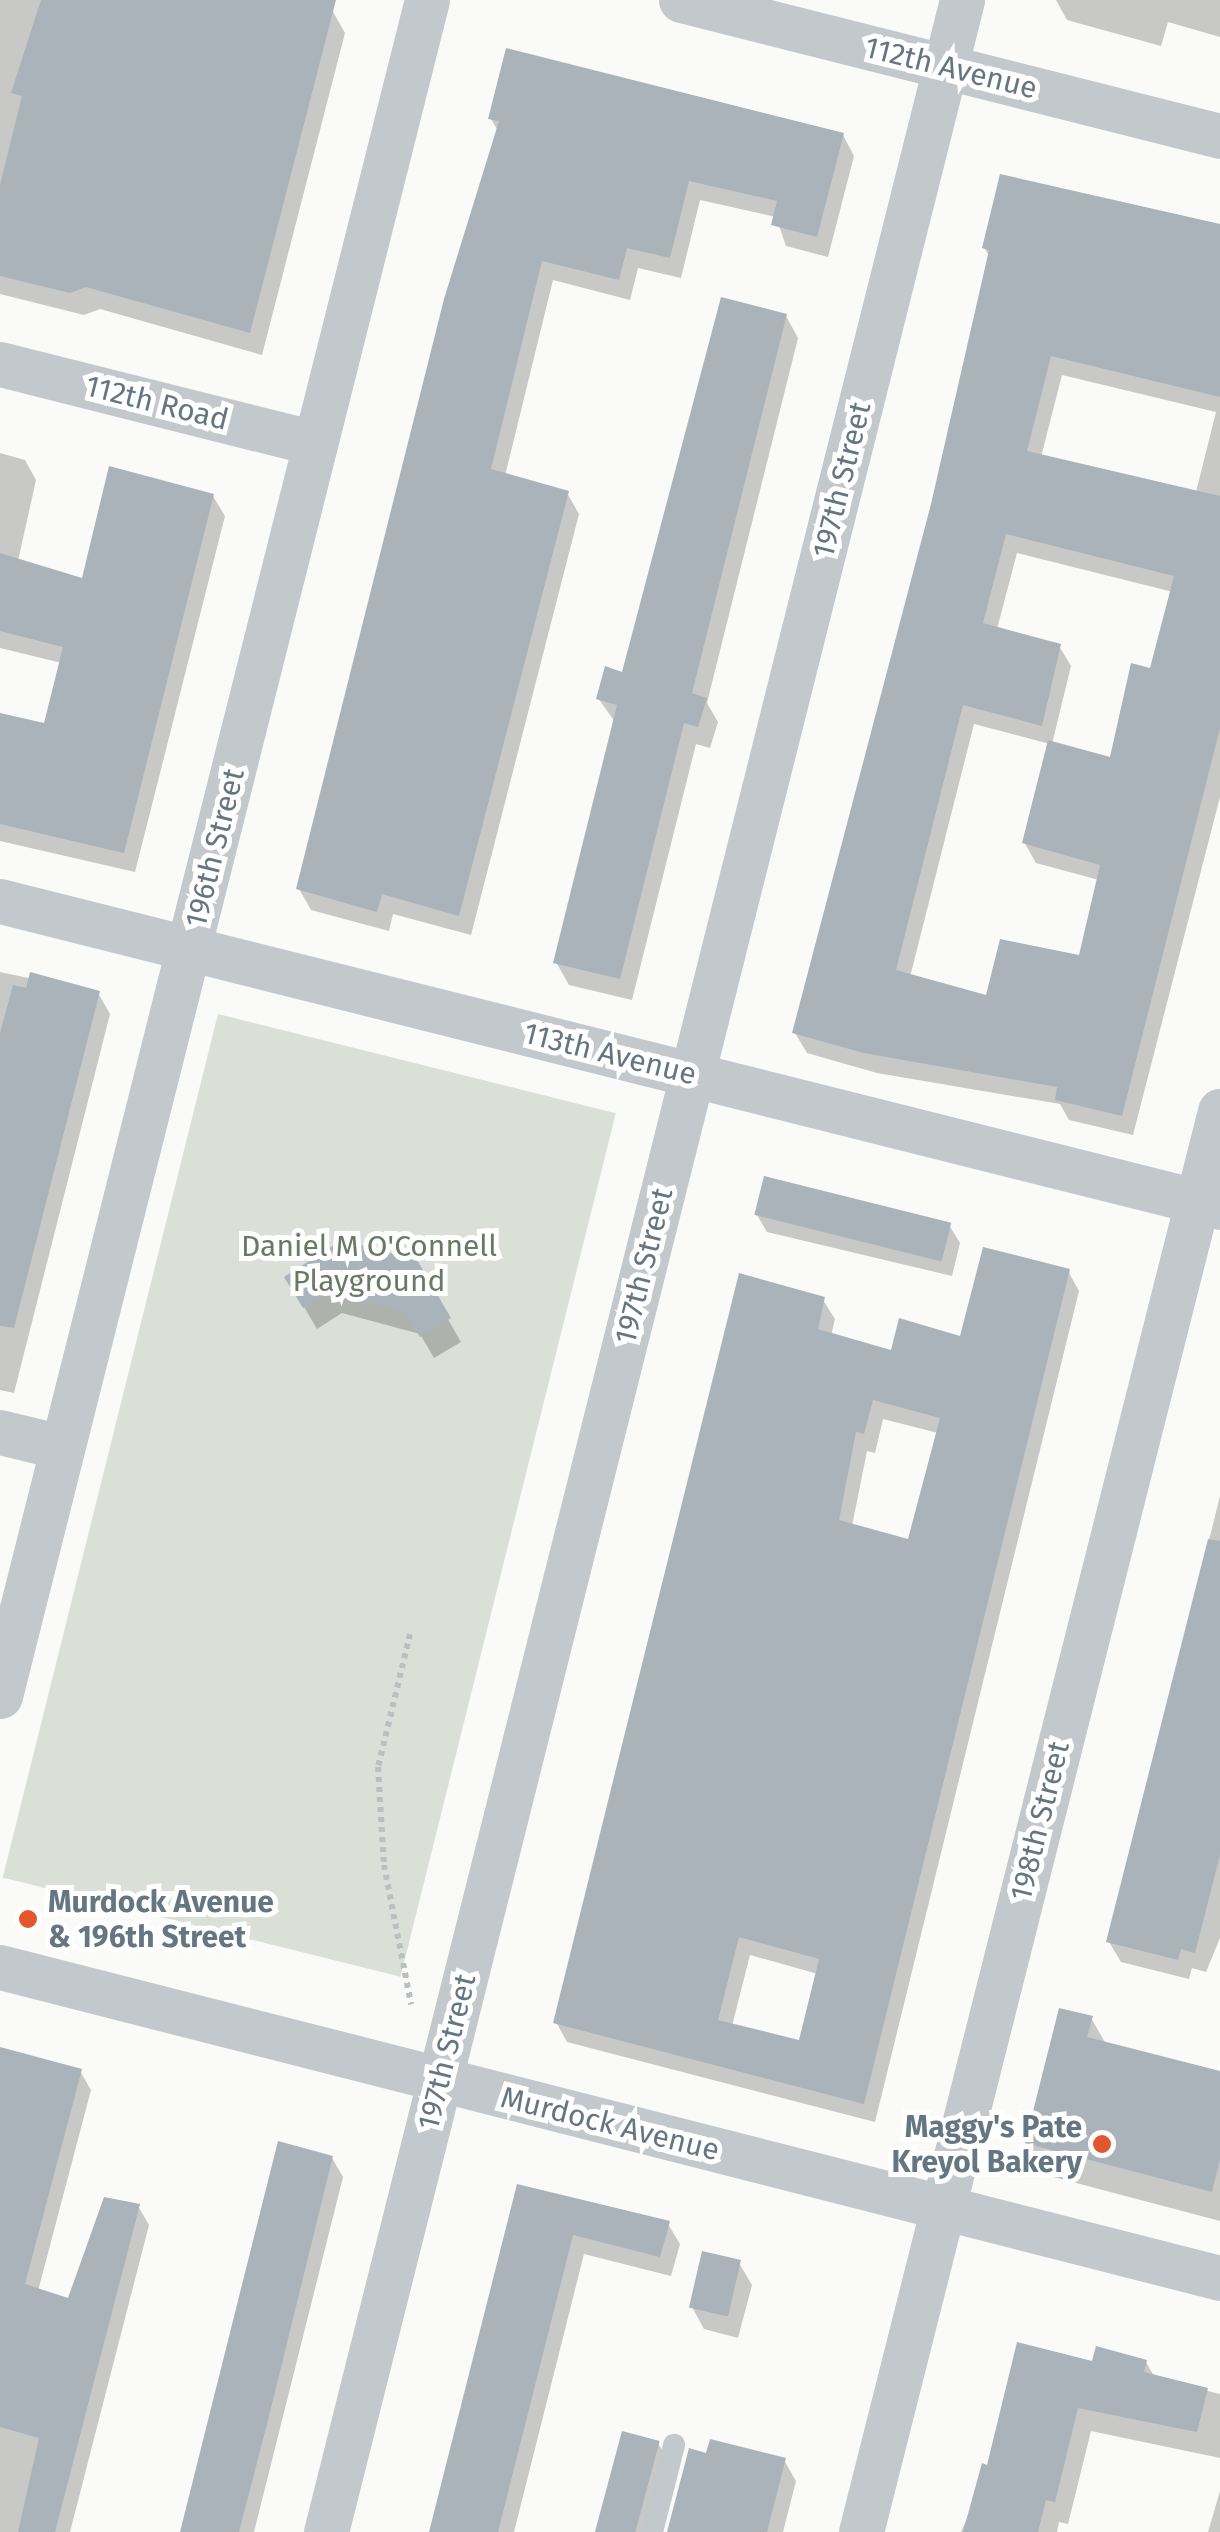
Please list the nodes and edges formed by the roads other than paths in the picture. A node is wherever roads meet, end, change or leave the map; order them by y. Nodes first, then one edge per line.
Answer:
1 (427, 0) edge
2 (681, 0) edge
3 (962, 0) edge
4 (946, 66) junction
5 (1220, 136) edge
6 (0, 364) edge
7 (315, 443) junction
8 (0, 901) edge
9 (190, 949) junction
10 (692, 1074) junction
11 (1220, 1111) edge
12 (1208, 1204) edge
13 (0, 1432) edge
14 (62, 1447) junction
15 (0, 1696) edge
16 (0, 1967) edge
17 (440, 2080) junction
18 (942, 2209) junction
19 (1220, 2278) edge
20 (674, 2445) dead end
21 (326, 2532) edge
22 (652, 2532) edge
23 (861, 2532) edge

1 - 7 street, 196th Street
2 - 4 street, 112th Avenue
3 - 4 street, 197th Street
4 - 5 street, 112th Avenue
4 - 10 street, 197th Street
6 - 7 street, 112th Road
7 - 9 street, 196th Street
8 - 9 street, 113th Avenue
9 - 10 street, 113th Avenue
9 - 14 street, 196th Street
10 - 12 street, 113th Avenue
10 - 17 street, 197th Street
11 - 12 street, 198th Street
12 - 18 street, 198th Street
13 - 14 street
14 - 15 street, 196th Street
16 - 17 street, Murdock Avenue
17 - 18 street, Murdock Avenue
17 - 21 street, 197th Street
18 - 19 street, Murdock Avenue
18 - 23 street, 198th Street
20 - 22 lane

